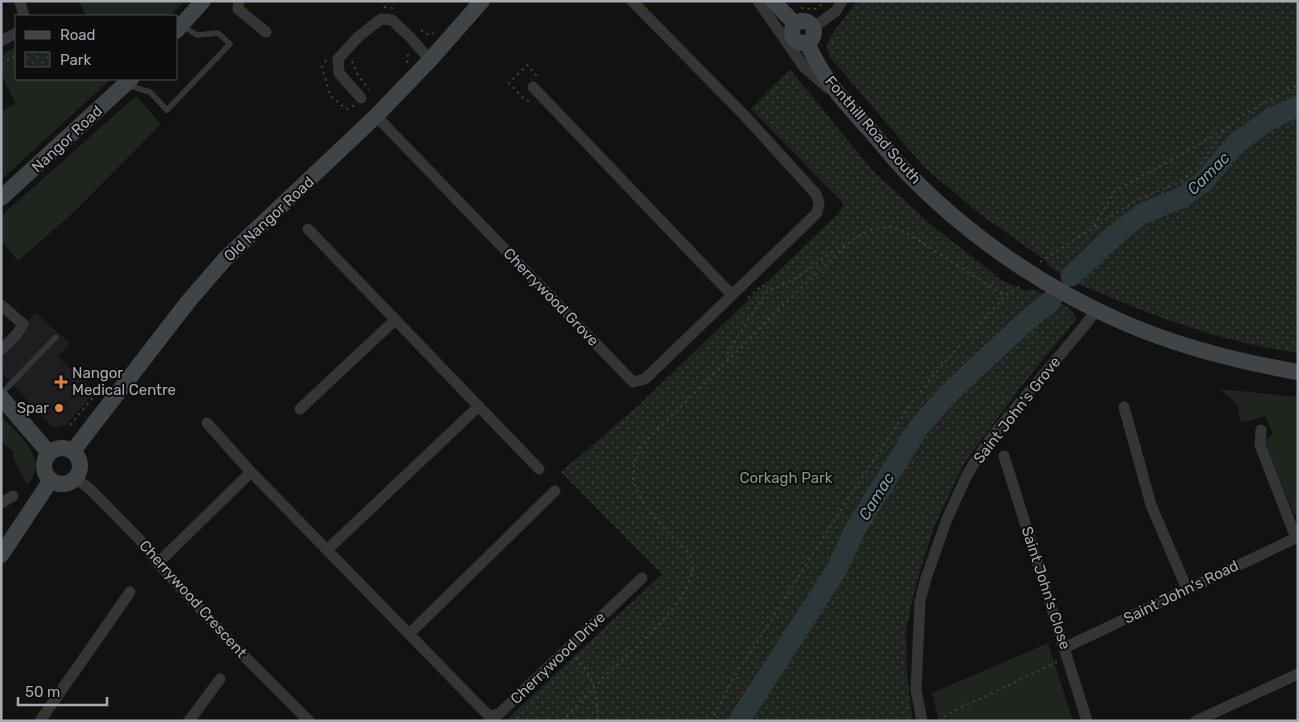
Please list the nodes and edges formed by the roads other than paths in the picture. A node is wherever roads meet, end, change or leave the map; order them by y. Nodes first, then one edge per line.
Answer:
1 (20, 1) edge
2 (203, 1) edge
3 (239, 1) edge
4 (482, 1) edge
5 (632, 1) edge
6 (758, 1) edge
7 (773, 1) edge
8 (842, 1) edge
9 (24, 15) edge
10 (795, 24) junction
11 (814, 27) junction
12 (179, 28) edge
13 (266, 32) dead end
14 (15, 34) edge
15 (1, 41) edge
16 (807, 42) junction
17 (430, 60) junction
18 (128, 82) edge
19 (533, 87) dead end
20 (361, 98) road end
21 (850, 108) junction
22 (376, 116) junction
23 (1, 198) edge
24 (308, 229) dead end
25 (732, 295) junction
26 (1, 305) edge
27 (1096, 310) junction
28 (395, 320) junction
29 (56, 337) dead end
30 (1, 350) edge
31 (1298, 372) edge
32 (1, 396) edge
33 (479, 406) junction
34 (1124, 407) dead end
35 (300, 409) dead end
36 (207, 423) dead end
37 (1261, 430) dead end
38 (73, 451) junction
39 (49, 453) junction
40 (1004, 456) dead end
41 (539, 469) dead end
42 (251, 472) junction
43 (75, 478) junction
44 (52, 480) junction
45 (555, 491) dead end
46 (13, 496) dead end
47 (1, 503) edge
48 (1297, 537) edge
49 (327, 550) junction
50 (1, 555) edge
51 (158, 563) junction
52 (642, 578) dead end
53 (1187, 589) junction
54 (130, 592) dead end
55 (409, 634) junction
56 (1064, 648) junction
57 (1298, 674) edge
58 (220, 679) dead end
59 (40, 721) edge
60 (189, 721) edge
61 (309, 721) edge
62 (922, 721) edge
63 (1087, 721) edge
64 (1196, 721) edge

1 - 9 street
2 - 12 main road
3 - 13 street
4 - 17 main road, Old Nangor Road
5 - 25 street, Cherrywood Grove
6 - 21 street
7 - 10 main road, Fonthill Road South
8 - 11 street
10 - 11 main road
10 - 16 main road, Fonthill Road South
11 - 16 main road
12 - 18 lane
14 - 15 street
16 - 21 main road, Fonthill Road South
17 - 20 street
17 - 22 main road, Old Nangor Road
18 - 23 main road, Nangor Road
19 - 25 street
21 - 27 main road, Fonthill Road South
22 - 25 street, Cherrywood Grove
22 - 38 main road, Old Nangor Road
24 - 28 street
26 - 30 street
27 - 31 main road, Fonthill Road South
27 - 62 street, Saint John's Grove
28 - 33 street
28 - 35 street
29 - 32 lane
32 - 39 main road
33 - 41 street
33 - 49 street
34 - 53 street
36 - 42 street, Cherrywood Drive
37 - 48 street
38 - 39 main road
38 - 43 main road
39 - 44 main road
40 - 56 street, Saint John's Close
42 - 49 street, Cherrywood Drive
42 - 51 street
43 - 44 main road
43 - 51 street, Cherrywood Crescent
44 - 50 main road
45 - 55 street
46 - 47 street
48 - 53 street, Saint John's Road
49 - 55 street, Cherrywood Drive
51 - 61 street, Cherrywood Crescent
52 - 55 street, Cherrywood Drive
53 - 56 street, Saint John's Road
54 - 59 street
56 - 63 street, Saint John's Close
57 - 64 street
58 - 60 street

